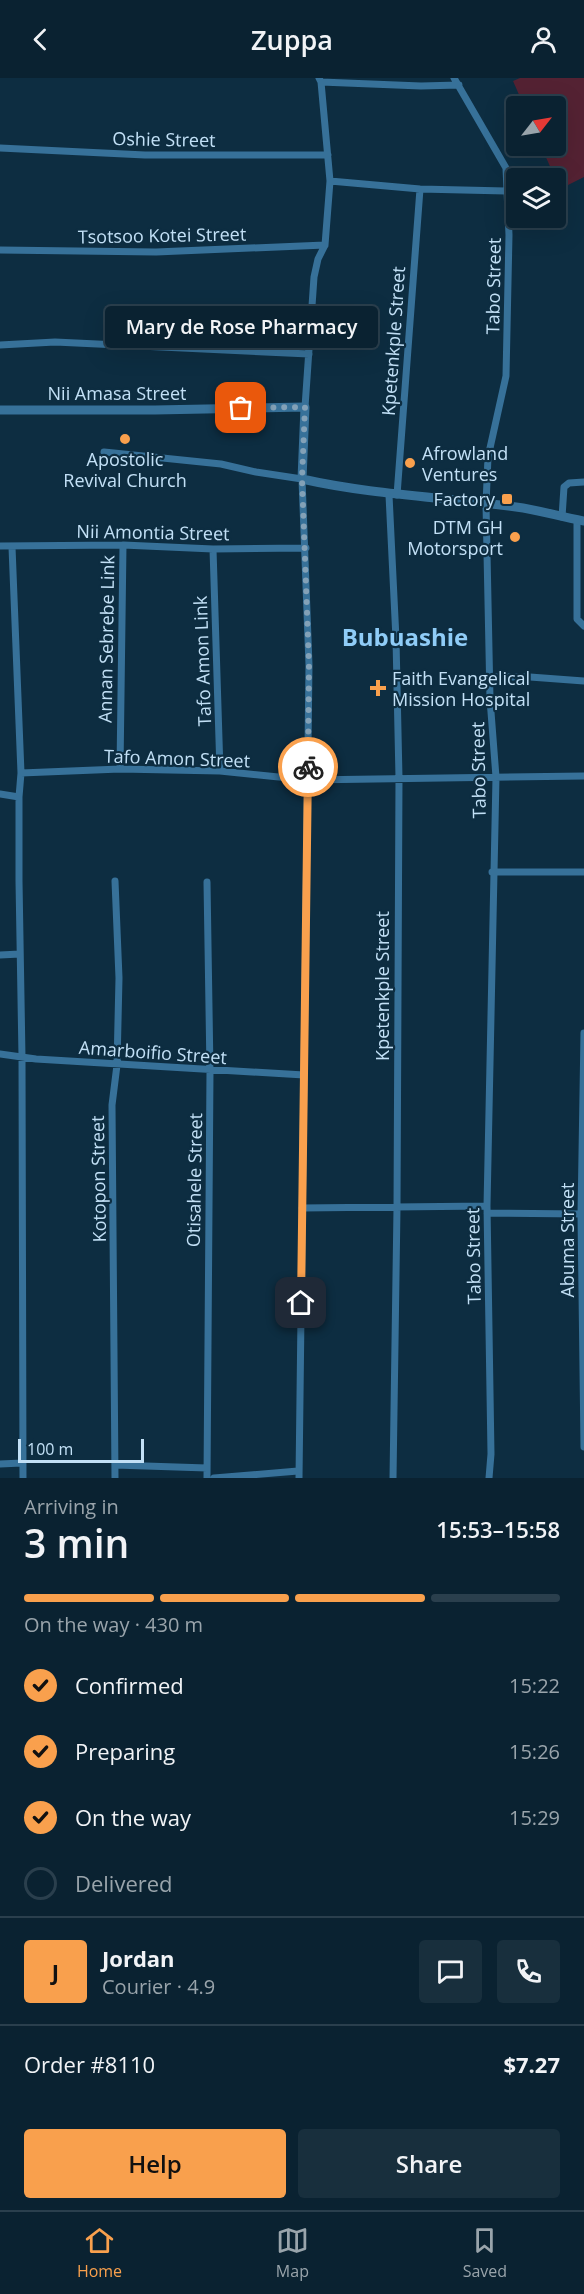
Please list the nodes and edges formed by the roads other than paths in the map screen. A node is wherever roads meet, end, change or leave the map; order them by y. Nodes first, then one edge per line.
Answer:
1 (454, 78) edge
2 (320, 80) edge
3 (459, 85) junction
4 (0, 148) edge
5 (328, 155) junction
6 (506, 168) edge
7 (330, 181) junction
8 (420, 189) junction
9 (506, 191) edge
10 (509, 228) edge
11 (325, 245) junction
12 (0, 250) edge
13 (0, 345) edge
14 (309, 354) junction
15 (305, 407) junction
16 (0, 410) edge
17 (104, 452) dead end
18 (302, 479) junction
19 (584, 482) edge
20 (393, 495) junction
21 (486, 504) junction
22 (562, 517) junction
23 (580, 520) edge
24 (0, 546) edge
25 (123, 546) junction
26 (12, 547) junction
27 (306, 548) junction
28 (213, 549) junction
29 (584, 626) edge
30 (490, 677) junction
31 (584, 681) edge
32 (120, 769) junction
33 (220, 771) junction
34 (21, 773) junction
35 (584, 776) edge
36 (496, 777) junction
37 (399, 778) junction
38 (308, 780) junction
39 (0, 794) edge
40 (19, 797) junction
41 (492, 872) junction
42 (584, 872) edge
43 (115, 881) dead end
44 (207, 882) dead end
45 (20, 954) junction
46 (0, 955) edge
47 (584, 1033) edge
48 (0, 1054) edge
49 (22, 1056) junction
50 (117, 1065) junction
51 (210, 1071) junction
52 (304, 1075) junction
53 (302, 1208) junction
54 (397, 1208) junction
55 (487, 1209) junction
56 (581, 1214) junction
57 (584, 1447) edge
58 (22, 1463) junction
59 (0, 1464) edge
60 (115, 1465) junction
61 (207, 1468) junction
62 (299, 1474) edge
63 (23, 1478) edge
64 (115, 1478) edge
65 (207, 1478) edge
66 (214, 1478) edge
67 (393, 1478) edge
68 (489, 1478) edge

1 - 3 street, Tabo Street
2 - 3 street
2 - 5 street
3 - 6 street, Tabo Street
4 - 5 street, Oshie Street
5 - 7 street
7 - 8 street
7 - 11 street
8 - 9 street
8 - 20 street, Kpetenkple Street
10 - 21 street, Tabo Street
11 - 12 street, Tsotsoo Kotei Street
11 - 14 street
13 - 14 street
14 - 15 street
15 - 16 street, Nii Amasa Street
15 - 18 street
17 - 18 street
18 - 20 street
18 - 27 street
19 - 22 street
20 - 21 street
20 - 37 street, Kpetenkple Street
21 - 22 street
21 - 30 street, Tabo Street
22 - 23 street
23 - 29 street
24 - 26 street, Nii Amontia Street
25 - 26 street, Nii Amontia Street
25 - 28 street, Nii Amontia Street
25 - 32 street, Annan Sebrebe Link
26 - 34 street
27 - 28 street, Nii Amontia Street
27 - 38 street
28 - 33 street, Tafo Amon Link
30 - 31 street
30 - 36 street, Tabo Street
32 - 33 street, Tafo Amon Street
32 - 34 street, Tafo Amon Street
33 - 38 street, Tafo Amon Street
34 - 40 street
35 - 36 street, Tafo Amon Street
36 - 37 street, Tafo Amon Street
36 - 41 street, Tabo Street
37 - 38 street, Tafo Amon Street
37 - 54 street, Kpetenkple Street
38 - 52 street
39 - 40 street
40 - 45 street
41 - 42 street
41 - 55 street, Tabo Street
43 - 50 street, Kotopon Street
44 - 51 street, Otisahele Street
45 - 46 street
45 - 49 street
47 - 56 street, Abuma Street
48 - 49 street, Amarboifio Street
49 - 50 street, Amarboifio Street
49 - 58 street
50 - 51 street, Amarboifio Street
50 - 60 street, Kotopon Street
51 - 52 street, Amarboifio Street
51 - 61 street, Otisahele Street
52 - 53 street
53 - 54 street
53 - 62 street
54 - 55 street
54 - 67 street, Kpetenkple Street
55 - 56 street
55 - 68 street, Tabo Street
56 - 57 street, Abuma Street
58 - 59 street
58 - 63 street
60 - 61 street
60 - 64 street, Kotopon Street
61 - 65 street, Otisahele Street
62 - 66 street

